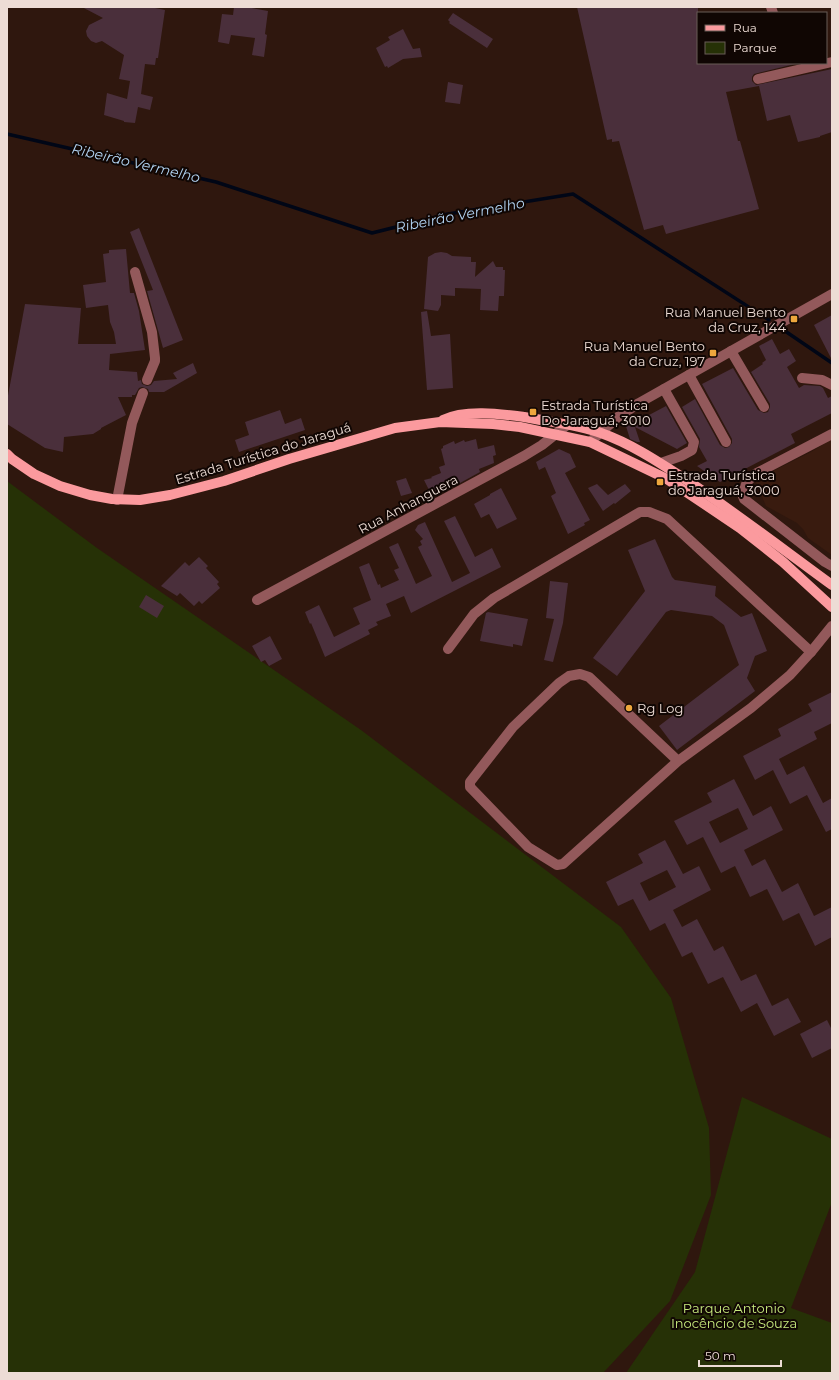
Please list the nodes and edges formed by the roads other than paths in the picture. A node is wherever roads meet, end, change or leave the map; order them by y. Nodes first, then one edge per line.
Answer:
1 (818, 64) edge
2 (790, 68) edge
3 (758, 79) dead end
4 (134, 272) dead end
5 (832, 294) edge
6 (731, 351) junction
7 (689, 375) junction
8 (802, 378) dead end
9 (147, 380) dead end
10 (832, 385) edge
11 (664, 389) junction
12 (143, 392) dead end
13 (764, 407) dead end
14 (440, 422) junction
15 (567, 425) junction
16 (600, 432) junction
17 (556, 434) junction
18 (832, 434) edge
19 (590, 442) junction
20 (726, 442) dead end
21 (7, 454) edge
22 (661, 463) junction
23 (117, 500) junction
24 (832, 566) edge
25 (832, 586) edge
26 (257, 600) dead end
27 (832, 607) edge
28 (832, 626) edge
29 (448, 649) dead end
30 (811, 652) junction
31 (678, 761) junction

1 - 2 street
2 - 3 street
4 - 9 street
5 - 6 street
6 - 7 street
6 - 13 street
7 - 11 street
7 - 20 street
8 - 10 street
11 - 16 street
11 - 22 street
12 - 23 street
14 - 15 main road, Estrada Turística do Jaraguá
14 - 17 main road, Estrada Turística do Jaraguá
14 - 23 main road, Estrada Turística do Jaraguá
15 - 16 main road, Estrada Turística do Jaraguá
15 - 17 street, Rua Anhanguera
16 - 19 street
16 - 22 main road, Estrada Turística do Jaraguá
17 - 19 main road, Estrada Turística do Jaraguá
17 - 26 street, Rua Anhanguera
18 - 24 street
19 - 27 main road, Estrada Turística do Jaraguá
21 - 23 main road, Estrada Turística do Jaraguá
22 - 25 main road, Estrada Turística do Jaraguá
28 - 30 street
29 - 30 street
30 - 31 street
31 - 31 street

